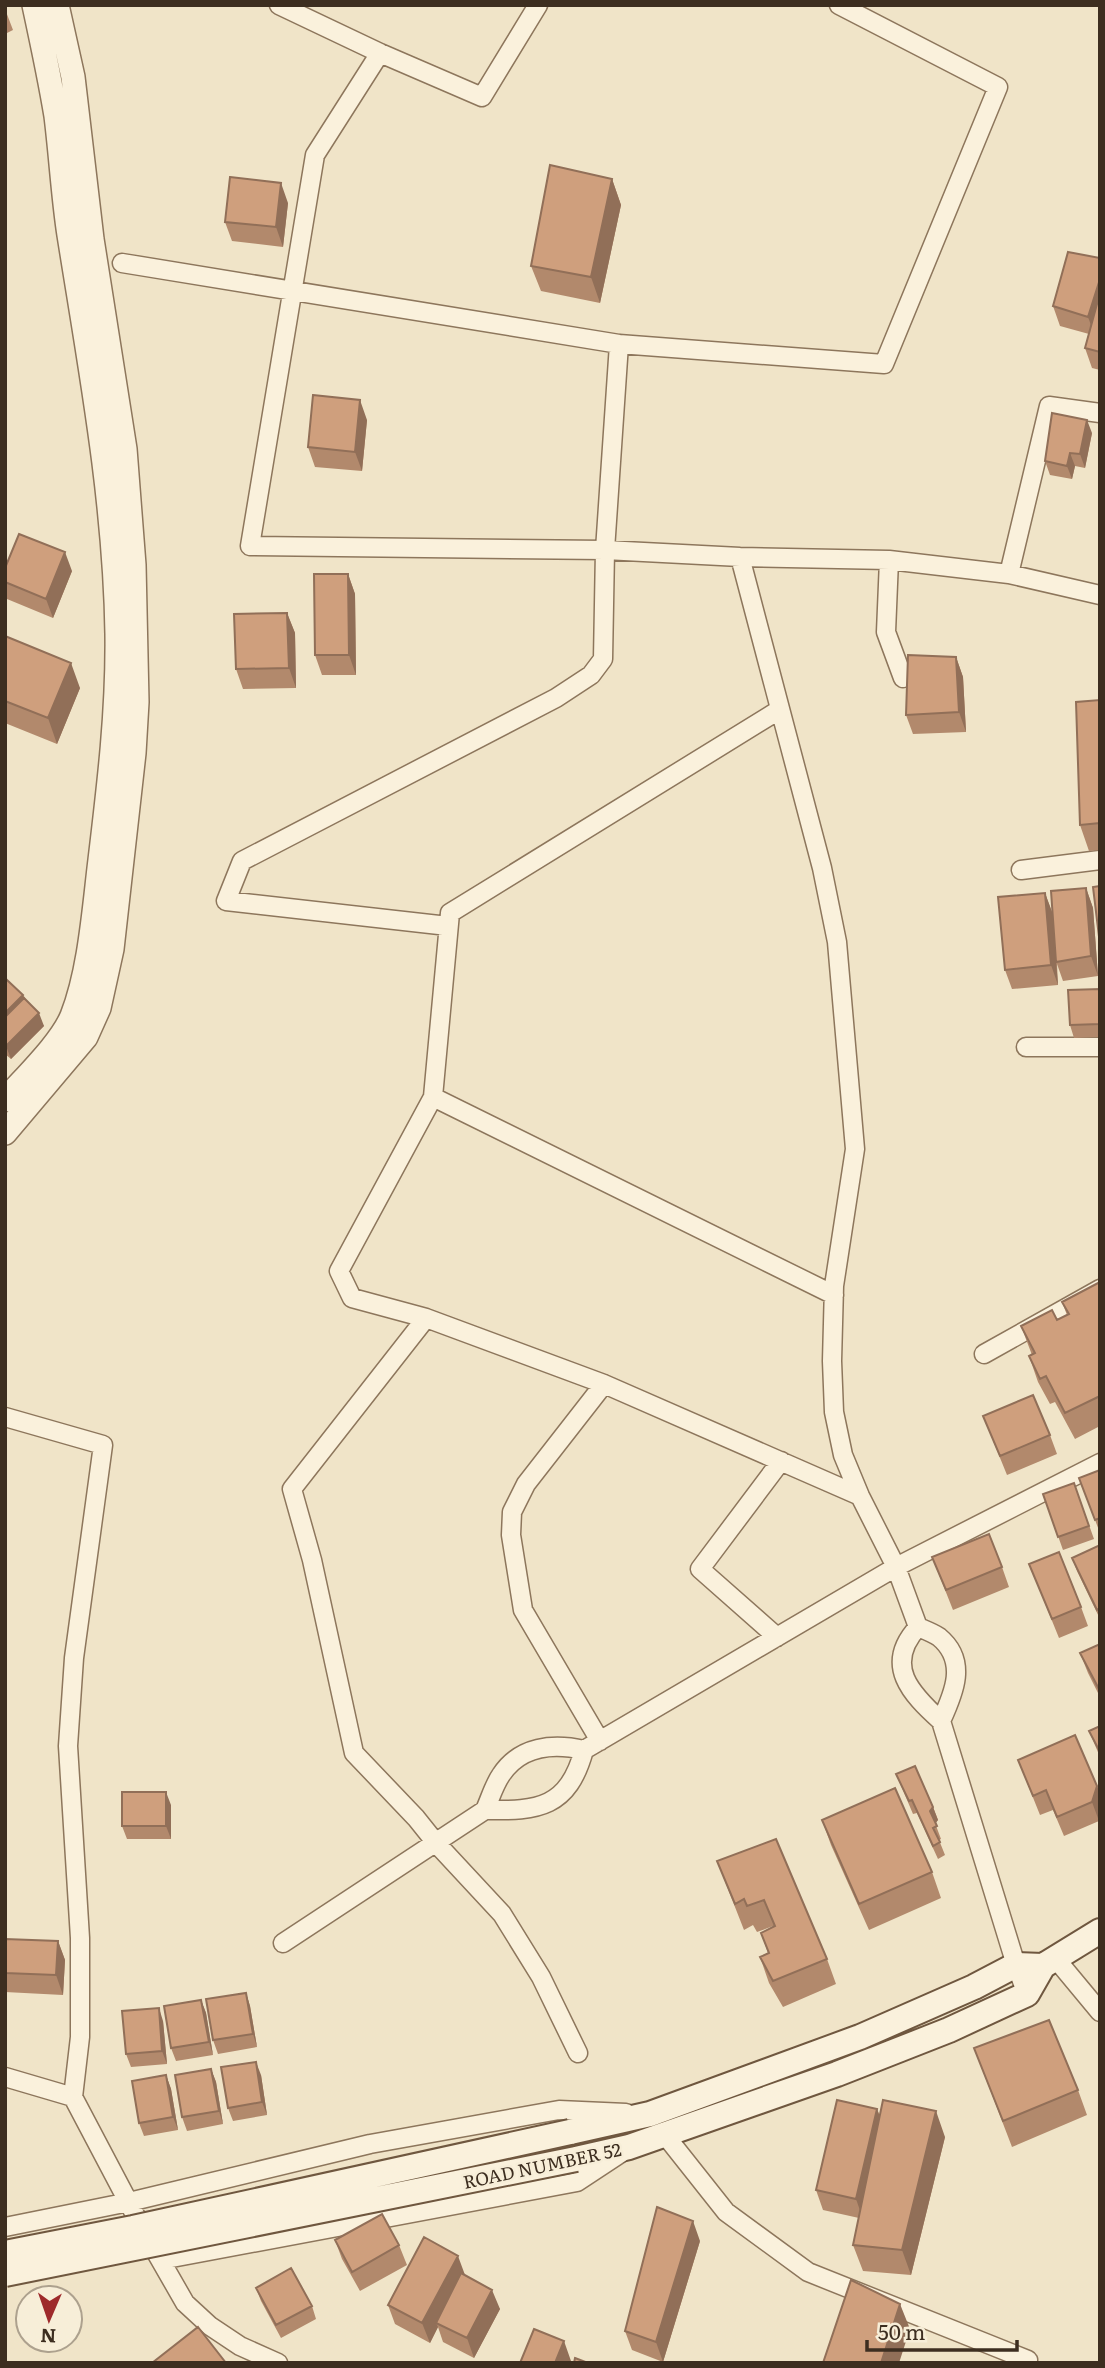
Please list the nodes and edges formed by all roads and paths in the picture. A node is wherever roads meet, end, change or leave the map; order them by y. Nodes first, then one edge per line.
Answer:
1 (34, 5) edge
2 (58, 5) edge
3 (279, 5) edge
4 (538, 5) edge
5 (839, 5) edge
6 (380, 52) junction
7 (122, 263) dead end
8 (294, 292) junction
9 (619, 344) junction
10 (1100, 413) edge
11 (606, 550) junction
12 (740, 557) junction
13 (889, 560) junction
14 (1009, 574) junction
15 (1100, 595) edge
16 (903, 678) dead end
17 (779, 710) junction
18 (1100, 860) edge
19 (1021, 870) dead end
20 (448, 926) junction
21 (1026, 1047) dead end
22 (1100, 1047) edge
23 (433, 1097) junction
24 (5, 1100) edge
25 (5, 1133) edge
26 (1100, 1289) edge
27 (834, 1295) junction
28 (426, 1318) junction
29 (984, 1354) dead end
30 (604, 1384) junction
31 (5, 1417) edge
32 (781, 1461) junction
33 (1100, 1463) edge
34 (860, 1496) junction
35 (896, 1567) junction
36 (918, 1627) junction
37 (777, 1637) junction
38 (941, 1721) junction
39 (592, 1745) junction
40 (485, 1810) junction
41 (436, 1843) junction
42 (1100, 1930) edge
43 (283, 1943) dead end
44 (1049, 1963) junction
45 (1016, 1965) junction
46 (1027, 1994) junction
47 (1100, 2012) edge
48 (578, 2053) dead end
49 (5, 2077) edge
50 (73, 2097) junction
51 (650, 2114) junction
52 (665, 2135) junction
53 (629, 2147) junction
54 (129, 2202) junction
55 (5, 2227) edge
56 (5, 2253) edge
57 (161, 2260) junction
58 (5, 2274) edge
59 (1028, 2360) dead end
60 (278, 2363) edge

1 - 24 street
2 - 25 street
3 - 6 street
4 - 6 street
5 - 9 street
6 - 8 street
7 - 8 street
8 - 9 street
8 - 11 street
9 - 11 street
10 - 14 street
11 - 12 street
11 - 20 street
12 - 13 street
12 - 17 street
13 - 14 street
13 - 16 street
14 - 15 street
17 - 20 street
17 - 27 street
18 - 19 street
20 - 23 street
21 - 22 street
23 - 27 street
23 - 28 street
26 - 29 street
27 - 34 street
28 - 30 street
28 - 41 street
30 - 32 street
30 - 39 street
31 - 50 street
32 - 34 street
32 - 37 street
33 - 35 street
34 - 35 street
35 - 36 street
35 - 37 street
36 - 38 street
36 - 38 street
37 - 39 street
38 - 45 street
39 - 40 street
39 - 40 street
40 - 41 street
41 - 43 street
41 - 48 street
42 - 44 main road
44 - 45 main road, ROAD NUMBER 52
44 - 46 main road
44 - 47 street
45 - 46 street
45 - 51 main road, ROAD NUMBER 52
46 - 52 main road, ROAD NUMBER 52
49 - 50 street
50 - 54 street
51 - 54 street
51 - 56 main road, ROAD NUMBER 52, bridge
52 - 53 main road, ROAD NUMBER 52
52 - 59 street
53 - 57 street
53 - 58 main road, ROAD NUMBER 52, bridge
54 - 55 street
54 - 57 street
57 - 60 street

